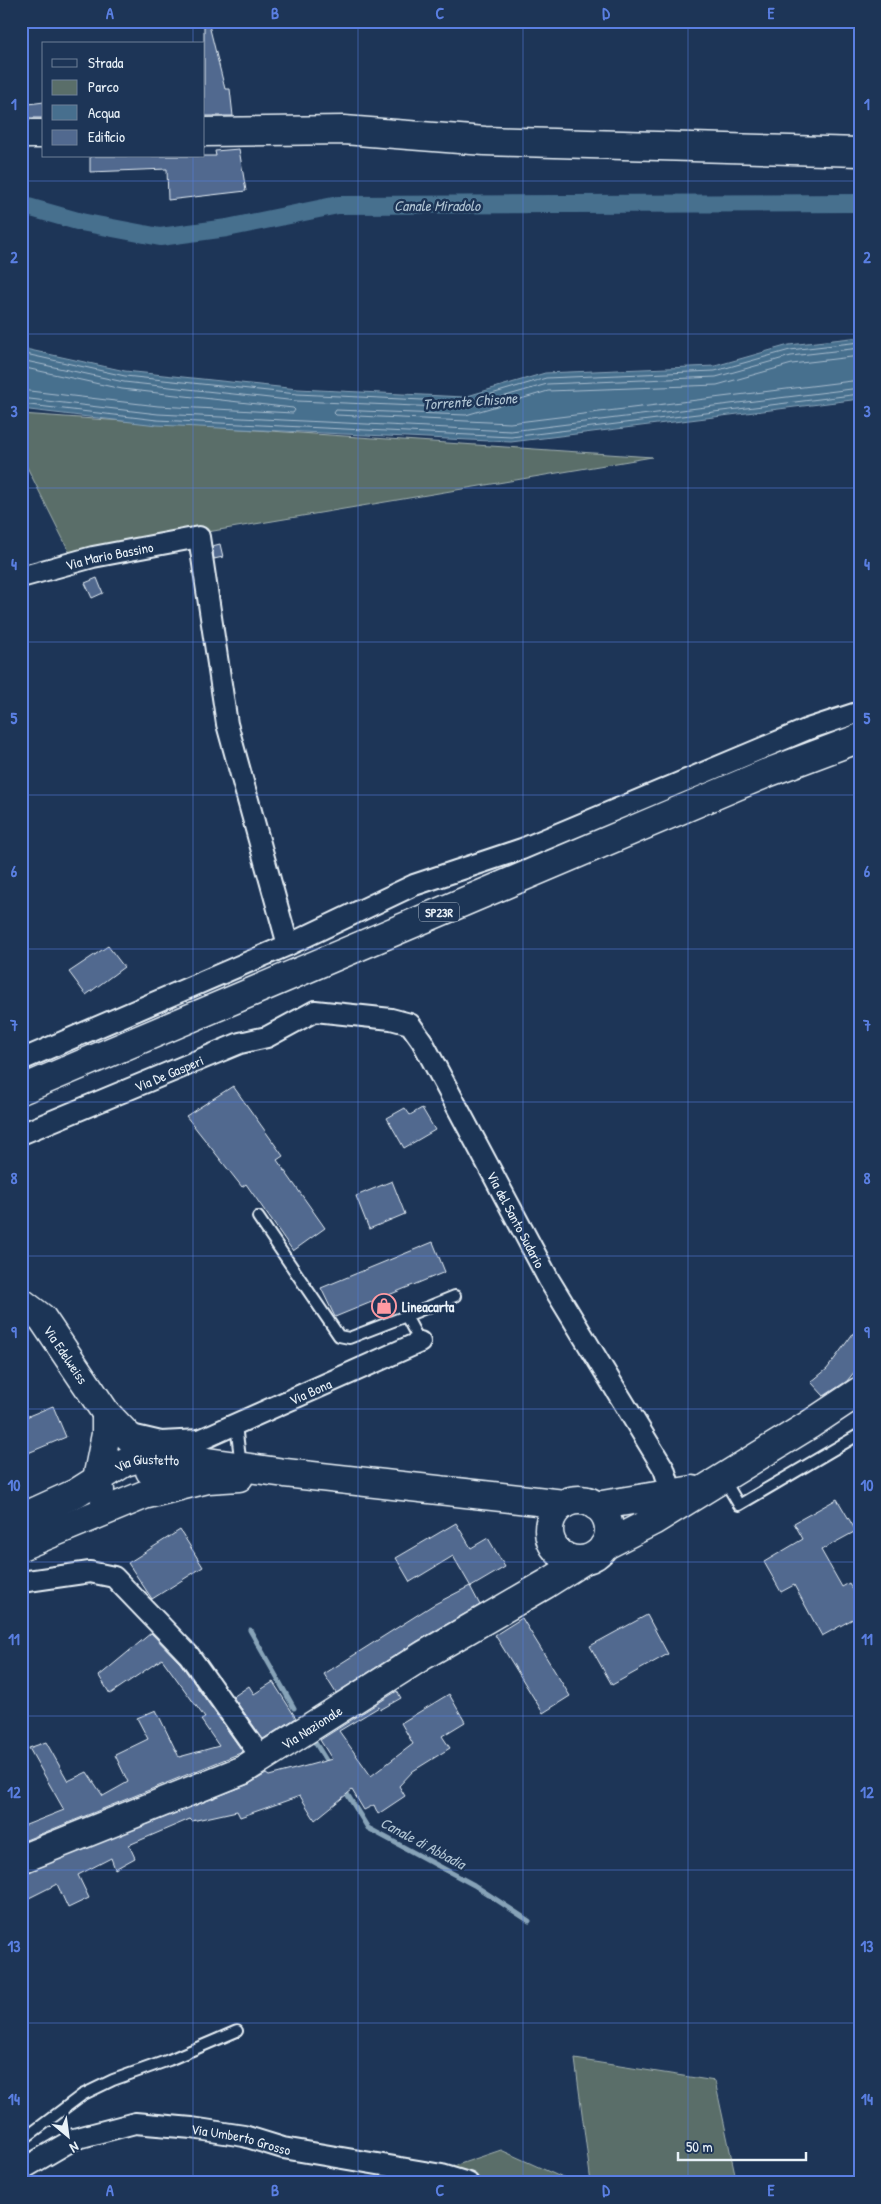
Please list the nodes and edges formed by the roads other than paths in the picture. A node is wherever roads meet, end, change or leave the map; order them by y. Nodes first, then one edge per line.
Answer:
1 (205, 132) edge
2 (21, 134) edge
3 (42, 134) edge
4 (860, 152) edge
5 (21, 577) edge
6 (860, 712) edge
7 (860, 738) edge
8 (288, 945) junction
9 (315, 1011) joint
10 (21, 1060) edge
11 (21, 1090) edge
12 (21, 1134) edge
13 (258, 1217) dead end
14 (455, 1296) dead end
15 (21, 1302) edge
16 (406, 1316) junction
17 (420, 1342) joint
18 (860, 1391) edge
19 (106, 1413) junction
20 (236, 1425) junction
21 (127, 1434) junction
22 (860, 1434) edge
23 (200, 1440) junction
24 (150, 1458) junction
25 (178, 1460) junction
26 (241, 1467) junction
27 (285, 1473) junction
28 (97, 1479) junction
29 (715, 1482) junction
30 (144, 1494) junction
31 (672, 1494) junction
32 (495, 1498) junction
33 (564, 1504) junction
34 (596, 1506) junction
35 (104, 1511) junction
36 (21, 1518) edge
37 (551, 1540) junction
38 (21, 1546) edge
39 (594, 1553) junction
40 (21, 1582) edge
41 (535, 1590) junction
42 (261, 1757) junction
43 (21, 1859) edge
44 (237, 2031) dead end
45 (21, 2141) edge
46 (21, 2170) edge
47 (468, 2183) edge

1 - 4 main road
2 - 3 main road
5 - 8 street, Via Mario Bassino
6 - 8 street
7 - 11 main road, SP23R
8 - 10 street
9 - 12 street, Via De Gasperi
9 - 31 street, Via del Santo Sudario
13 - 16 lane
14 - 16 lane
15 - 19 main road, Via Edelweiss
16 - 17 lane
17 - 20 street, Via Bona
18 - 29 main road, Via Nazionale
19 - 21 main road, Via Edelweiss
19 - 28 main road
20 - 23 street, Via Bona
20 - 26 lane
21 - 23 street
21 - 24 main road, Via Edelweiss
22 - 29 lane
23 - 25 street
24 - 25 main road, Via Giustetto
24 - 28 main road, Via Giustetto
24 - 30 main road
25 - 26 main road, Via Giustetto
25 - 30 street
26 - 27 main road, Via Giustetto
27 - 30 main road, Via Giustetto
27 - 32 main road, Via Giustetto
28 - 35 main road
28 - 36 main road, Via Giustetto
29 - 31 main road
29 - 39 main road, Via Nazionale
30 - 35 main road, Via Giustetto
31 - 34 main road
32 - 33 main road, Via Giustetto
32 - 37 main road, Via Giustetto
33 - 34 main road
33 - 37 main road
34 - 39 main road
35 - 38 main road, Via Giustetto
37 - 39 main road
37 - 41 main road
39 - 41 main road, Via Nazionale
40 - 42 street
41 - 42 main road, Via Nazionale
42 - 43 main road, Via Nazionale
44 - 45 lane
46 - 47 street, Via Umberto Grosso

